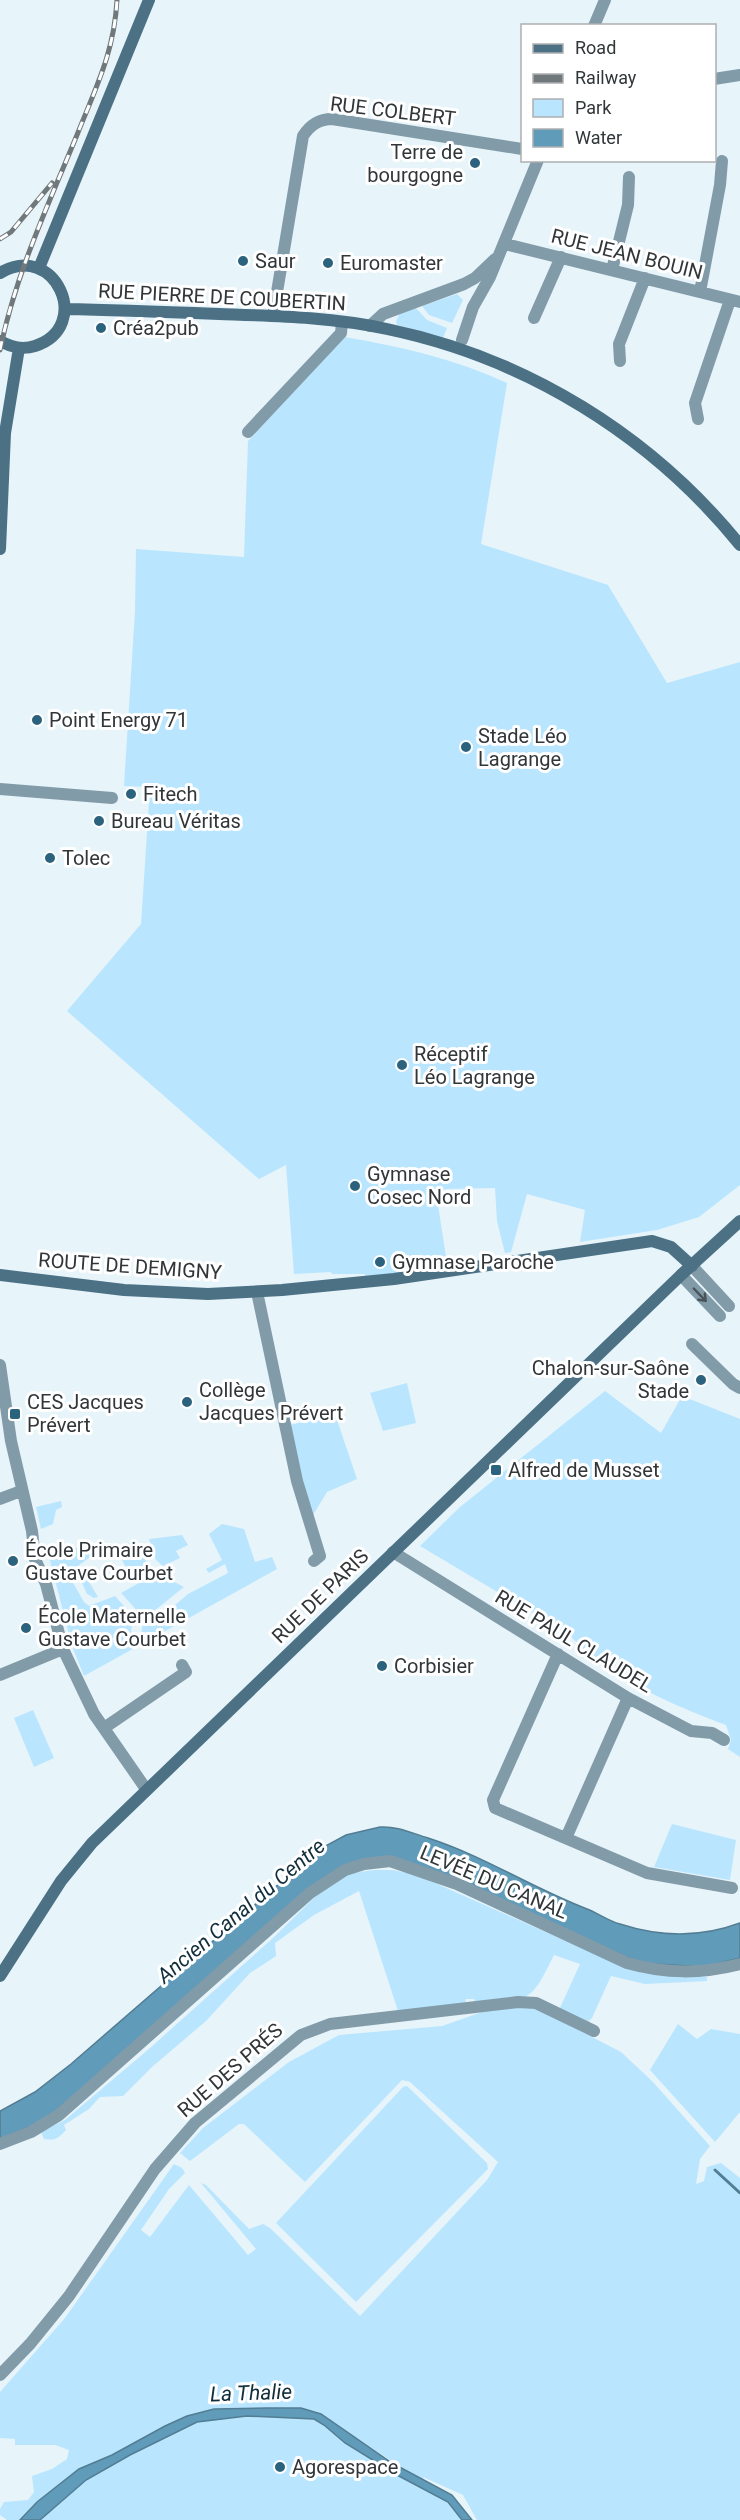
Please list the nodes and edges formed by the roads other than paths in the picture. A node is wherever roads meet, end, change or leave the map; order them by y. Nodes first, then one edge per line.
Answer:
1 (149, 0) edge
2 (605, 0) edge
3 (595, 24) edge
4 (740, 75) edge
5 (716, 79) edge
6 (521, 149) edge
7 (722, 160) dead end
8 (537, 162) edge
9 (629, 177) dead end
10 (505, 244) junction
11 (499, 257) junction
12 (561, 257) junction
13 (39, 268) junction
14 (612, 270) junction
15 (0, 273) edge
16 (645, 278) junction
17 (464, 284) junction
18 (700, 292) junction
19 (735, 301) edge
20 (473, 307) junction
21 (65, 309) junction
22 (273, 316) junction
23 (534, 318) dead end
24 (342, 322) junction
25 (370, 326) junction
26 (0, 341) edge
27 (465, 346) junction
28 (19, 348) junction
29 (620, 362) dead end
30 (698, 419) dead end
31 (248, 432) dead end
32 (740, 545) edge
33 (0, 549) edge
34 (0, 789) edge
35 (112, 798) dead end
36 (740, 1221) edge
37 (692, 1266) junction
38 (0, 1275) edge
39 (681, 1275) junction
40 (257, 1292) junction
41 (729, 1306) dead end
42 (720, 1316) dead end
43 (692, 1344) dead end
44 (0, 1365) edge
45 (740, 1388) edge
46 (21, 1491) junction
47 (0, 1498) edge
48 (393, 1552) junction
49 (314, 1561) dead end
50 (63, 1648) junction
51 (558, 1654) junction
52 (182, 1665) dead end
53 (0, 1675) edge
54 (628, 1698) junction
55 (104, 1728) junction
56 (724, 1740) dead end
57 (146, 1789) junction
58 (566, 1838) junction
59 (732, 1888) dead end
60 (740, 1964) edge
61 (0, 1976) edge
62 (594, 2031) dead end
63 (0, 2144) edge
64 (0, 2375) edge

1 - 13 main road
2 - 3 street
4 - 5 street
6 - 22 street, RUE COLBERT
7 - 18 street
8 - 10 street
9 - 14 street
10 - 11 street
10 - 12 street, RUE JEAN BOUIN
11 - 17 street
11 - 20 street
12 - 14 street, RUE JEAN BOUIN
12 - 23 street
13 - 15 main road
13 - 21 main road
14 - 16 street, RUE JEAN BOUIN
16 - 18 street, RUE JEAN BOUIN
16 - 29 street
17 - 20 street
17 - 25 street
18 - 19 street, RUE JEAN BOUIN
19 - 30 street
20 - 27 street
21 - 22 main road, RUE PIERRE DE COUBERTIN
21 - 28 main road
22 - 24 main road, RUE PIERRE DE COUBERTIN
24 - 25 main road, RUE PIERRE DE COUBERTIN
24 - 31 street
25 - 27 main road, RUE PIERRE DE COUBERTIN
26 - 28 main road
27 - 32 main road, RUE PIERRE DE COUBERTIN
28 - 33 main road
34 - 35 street
36 - 37 main road, RUE DE PARIS
37 - 39 main road, RUE DE PARIS
37 - 40 main road, ROUTE DE DEMIGNY
37 - 41 street
38 - 40 main road, ROUTE DE DEMIGNY
39 -> 42 street
39 - 48 main road, RUE DE PARIS
40 - 49 street
43 - 45 street
44 - 46 street
46 - 47 street
46 - 50 street
48 - 51 street, RUE PAUL CLAUDEL
48 - 57 main road, RUE DE PARIS
50 - 53 street
50 - 55 street
51 - 54 street, RUE PAUL CLAUDEL
51 - 58 street
52 - 55 street
54 - 56 street, RUE PAUL CLAUDEL
54 - 58 street
55 - 57 street
57 - 61 main road, RUE DE PARIS
58 - 59 street
60 - 63 street, LEVÉE DU CANAL
62 - 64 street, RUE DES PRÉS

